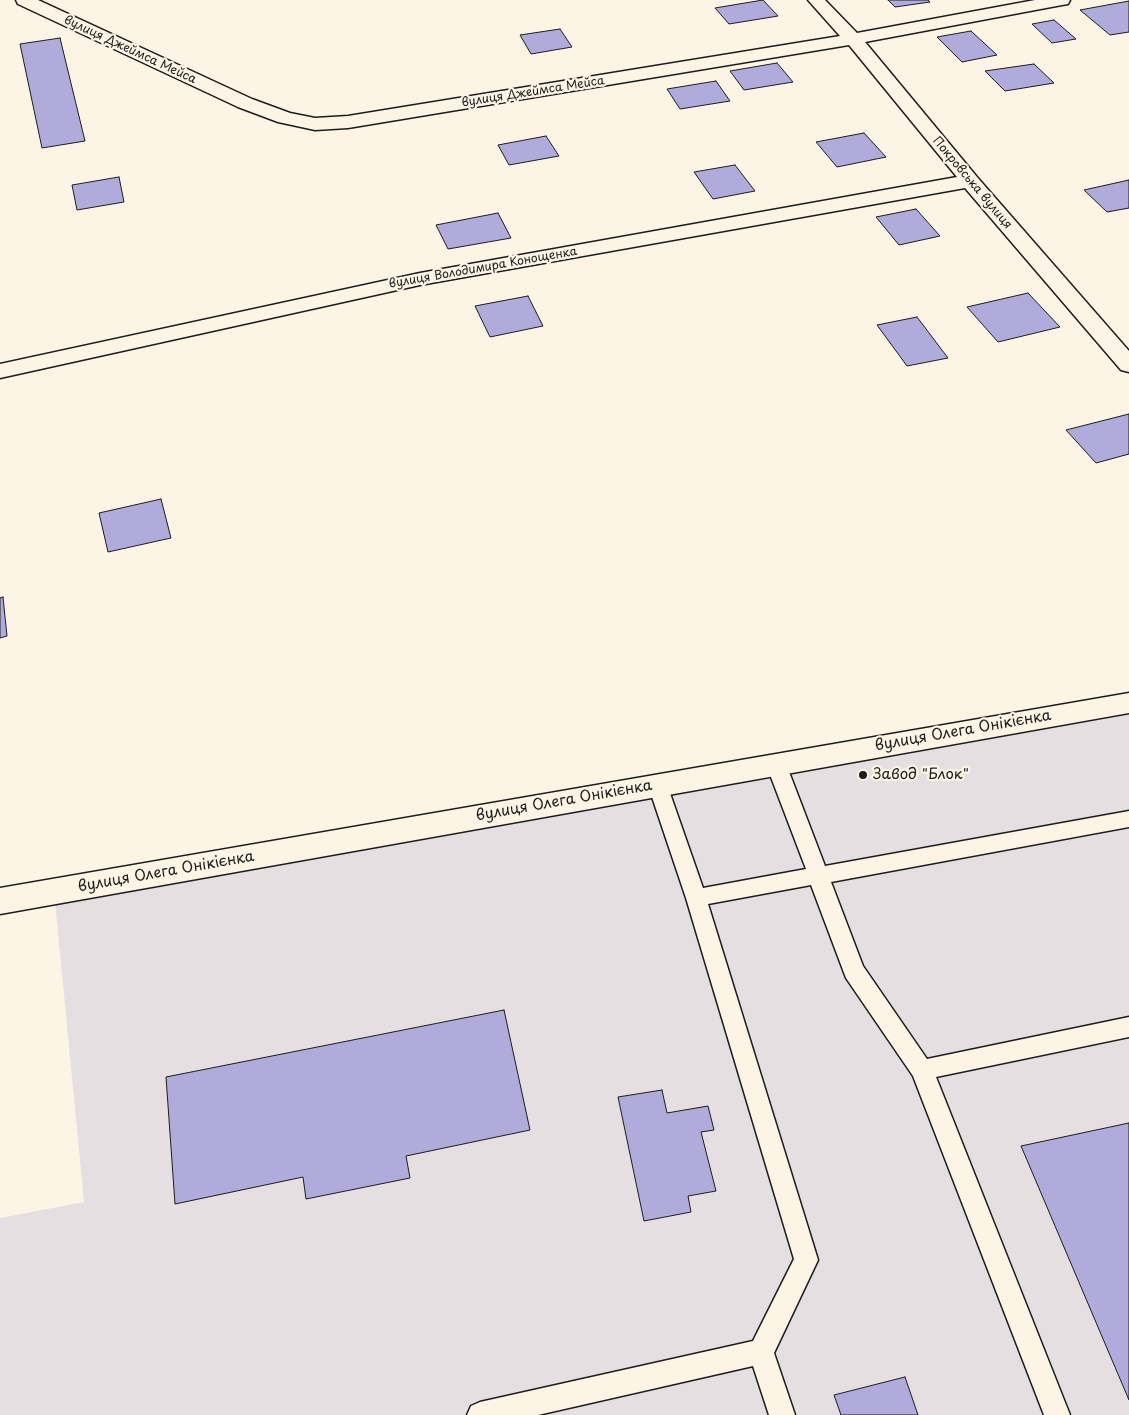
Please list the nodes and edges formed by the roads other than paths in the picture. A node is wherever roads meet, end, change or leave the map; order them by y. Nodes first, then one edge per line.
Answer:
1 (24, 0) edge
2 (816, 0) edge
3 (1062, 0) edge
4 (852, 39) junction
5 (970, 181) junction
6 (1129, 365) edge
7 (0, 371) edge
8 (1129, 703) edge
9 (776, 764) junction
10 (658, 785) junction
11 (1129, 819) edge
12 (818, 875) junction
13 (696, 898) junction
14 (0, 901) edge
15 (1129, 1027) edge
16 (922, 1070) junction
17 (761, 1352) junction
18 (480, 1415) edge
19 (782, 1415) edge
20 (1057, 1415) edge

1 - 4 street, вулиця Джеймса Мейса
2 - 4 street, Покровська вулиця
3 - 4 street, вулиця Джеймса Мейса
4 - 5 street, Покровська вулиця
5 - 6 street, Покровська вулиця
5 - 7 street, вулиця Володимира Конощенка
8 - 9 street, вулиця Олега Онікієнка
9 - 10 street, вулиця Олега Онікієнка
9 - 12 lane
10 - 13 lane
10 - 14 street, вулиця Олега Онікієнка
11 - 12 lane
12 - 13 lane
12 - 16 lane
13 - 17 lane
15 - 16 lane
16 - 20 lane
17 - 18 lane
17 - 19 lane

